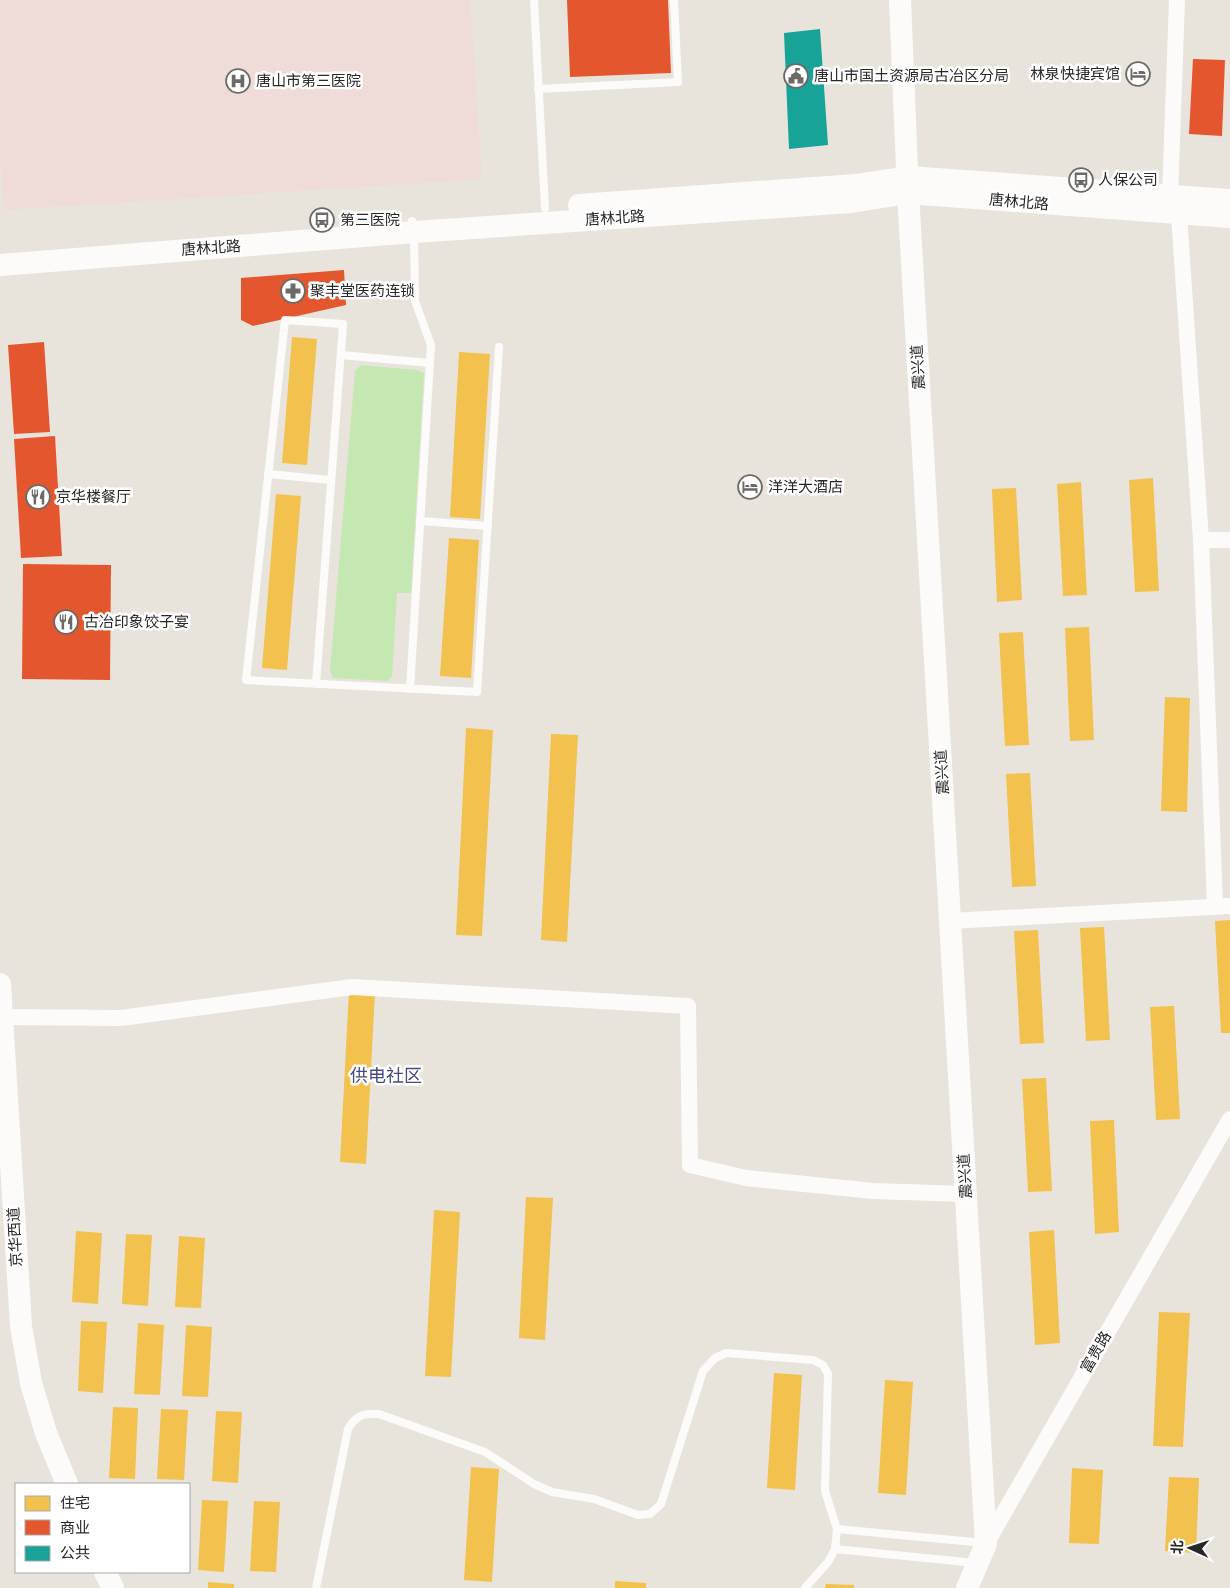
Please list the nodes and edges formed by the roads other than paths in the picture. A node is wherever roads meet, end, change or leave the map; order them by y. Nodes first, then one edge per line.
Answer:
1 (534, 0) edge
2 (674, 0) edge
3 (900, 0) edge
4 (1177, 0) edge
5 (538, 89) junction
6 (908, 185) junction
7 (1230, 200) edge
8 (1175, 206) junction
9 (544, 208) junction
10 (1230, 217) edge
11 (413, 226) junction
12 (0, 250) edge
13 (0, 264) edge
14 (500, 347) dead end
15 (341, 355) junction
16 (430, 363) junction
17 (268, 474) junction
18 (332, 480) junction
19 (420, 522) junction
20 (488, 526) junction
21 (1201, 540) junction
22 (1230, 540) edge
23 (316, 684) junction
24 (410, 689) junction
25 (1222, 906) edge
26 (950, 921) junction
27 (0, 984) edge
28 (2, 1017) junction
29 (1230, 1119) edge
30 (966, 1194) junction
31 (67, 1483) edge
32 (837, 1529) junction
33 (835, 1549) junction
34 (981, 1553) junction
35 (106, 1573) edge
36 (113, 1588) edge
37 (316, 1588) edge
38 (805, 1588) edge
39 (967, 1588) edge

1 - 5 lane
2 - 5 lane
3 - 6 main road, 震兴道
4 - 8 street
5 - 9 lane
6 - 8 main road, 唐林北路
6 - 9 main road, 唐林北路
6 - 11 main road, 唐林北路
6 - 26 main road, 震兴道
7 - 8 main road, 唐林北路
8 - 10 main road, 唐林北路
8 - 21 street
9 - 11 main road, 唐林北路
11 - 12 main road, 唐林北路
11 - 13 main road, 唐林北路
11 - 16 lane
14 - 20 lane
15 - 16 lane
15 - 17 lane
15 - 18 lane
16 - 19 lane
17 - 18 lane
17 - 23 lane
18 - 23 lane
19 - 20 lane
19 - 24 lane
20 - 24 lane
21 - 22 street
21 - 25 street
23 - 24 lane
25 - 26 street
26 - 30 main road, 震兴道
27 - 28 main road, 京华西道
28 - 30 street
28 - 31 main road, 京华西道
29 - 34 street, 富贵路
30 - 34 main road, 震兴道
32 - 33 lane
32 - 34 lane
32 - 37 lane
33 - 34 lane
33 - 38 lane
34 - 39 main road, 富贵路
35 - 36 main road

